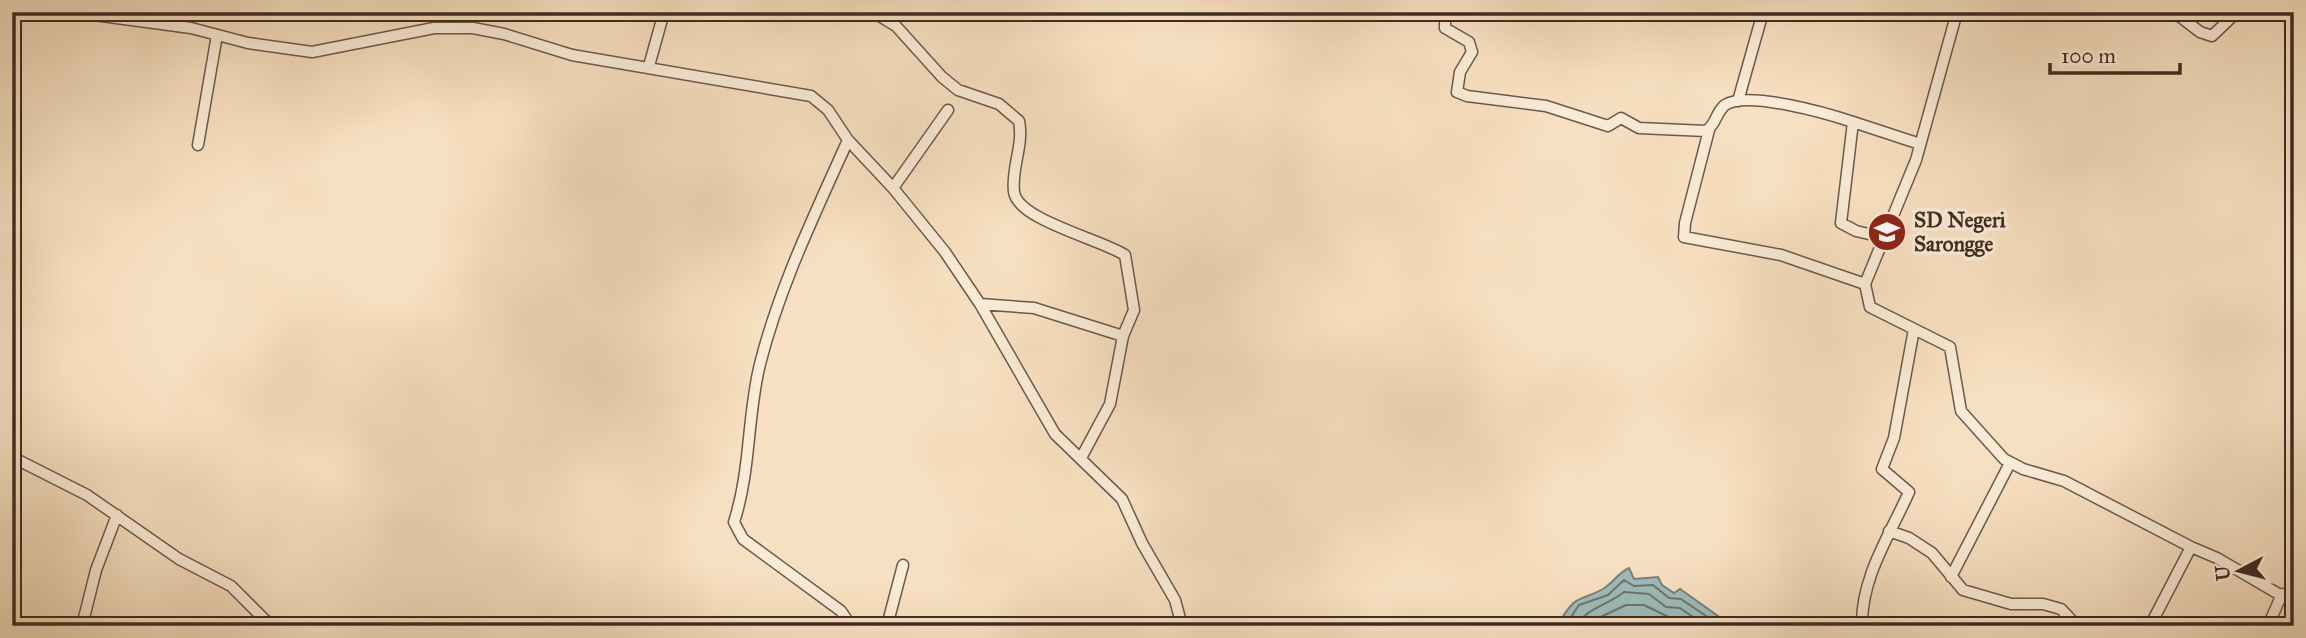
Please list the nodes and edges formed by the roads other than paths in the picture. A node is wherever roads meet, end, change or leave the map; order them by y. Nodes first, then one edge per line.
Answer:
1 (28, 12) edge
2 (72, 12) edge
3 (664, 12) edge
4 (873, 12) edge
5 (1445, 12) edge
6 (1763, 12) edge
7 (1957, 12) edge
8 (2174, 12) edge
9 (2237, 12) edge
10 (12, 17) edge
11 (218, 35) junction
12 (649, 66) junction
13 (1738, 101) junction
14 (948, 110) dead end
15 (1853, 122) junction
16 (1709, 130) junction
17 (848, 140) junction
18 (1920, 144) junction
19 (198, 145) dead end
20 (893, 188) junction
21 (1882, 237) junction
22 (1865, 285) junction
23 (980, 303) junction
24 (1914, 329) junction
25 (1123, 336) junction
26 (12, 457) edge
27 (1081, 458) junction
28 (2010, 463) junction
29 (117, 515) junction
30 (1889, 531) junction
31 (2191, 547) junction
32 (903, 565) dead end
33 (1951, 577) junction
34 (2282, 594) junction
35 (2294, 603) edge
36 (82, 626) edge
37 (271, 626) edge
38 (851, 626) edge
39 (887, 626) edge
40 (1181, 626) edge
41 (1862, 626) edge
42 (2077, 626) edge
43 (2150, 626) edge
44 (2268, 626) edge

1 - 10 street
2 - 11 street
3 - 12 street
4 - 25 street
5 - 16 street
6 - 13 street
7 - 18 street
8 - 9 street
11 - 12 street
11 - 19 street
12 - 17 street
13 - 15 street
13 - 16 street
14 - 20 street
15 - 18 street
15 - 21 street
16 - 22 street
17 - 20 street
17 - 38 street
18 - 21 street
20 - 23 street
21 - 22 street
22 - 24 street
23 - 25 street
23 - 27 street
24 - 28 street
24 - 30 street
25 - 27 street
26 - 29 street
27 - 40 street
28 - 31 street
28 - 33 street
29 - 36 street
29 - 37 street
30 - 33 street
30 - 41 street
31 - 34 street
31 - 43 street
32 - 39 street
33 - 42 street
34 - 35 street
34 - 44 street

